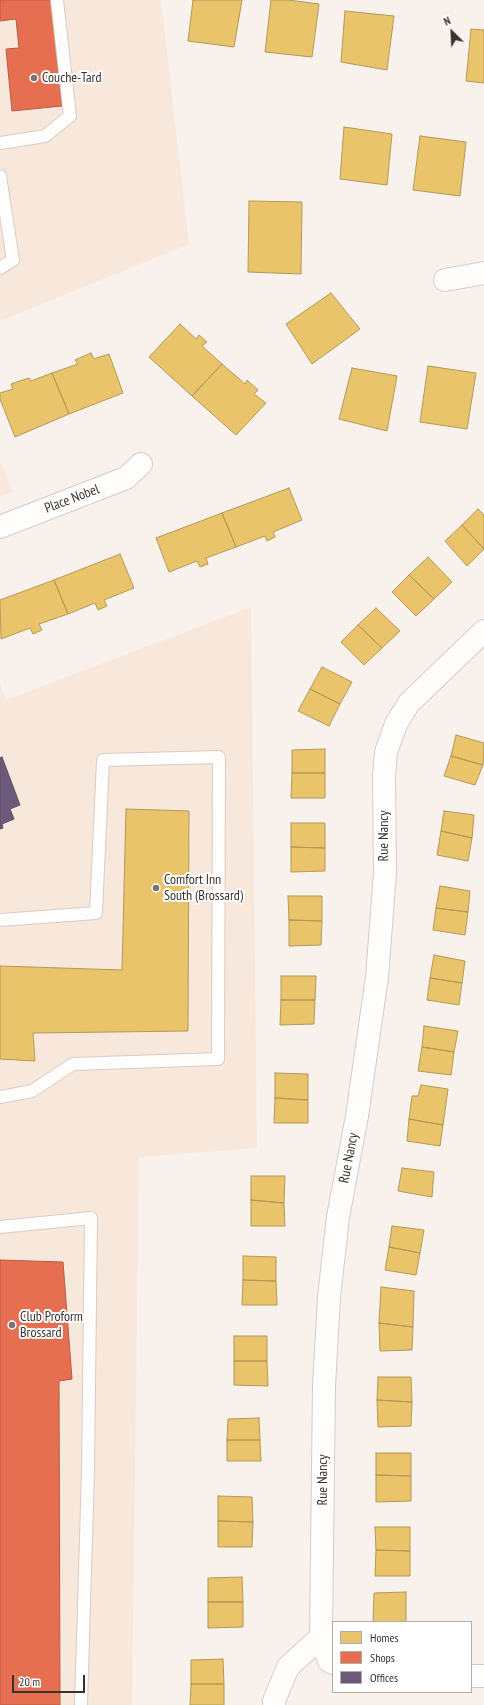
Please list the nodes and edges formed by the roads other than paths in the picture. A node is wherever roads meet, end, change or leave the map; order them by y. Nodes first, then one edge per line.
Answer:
1 (57, 0) edge
2 (0, 143) edge
3 (0, 176) edge
4 (0, 268) edge
5 (484, 273) edge
6 (445, 280) dead end
7 (141, 464) dead end
8 (0, 527) edge
9 (484, 632) edge
10 (0, 920) edge
11 (0, 1097) edge
12 (0, 1227) edge
13 (322, 1637) junction
14 (332, 1662) edge
15 (472, 1676) edge
16 (484, 1676) edge
17 (81, 1705) edge
18 (274, 1705) edge

1 - 2 lane
3 - 4 lane
5 - 6 street
7 - 8 street, Place Nobel
9 - 13 street, Rue Nancy
10 - 11 lane
12 - 17 lane
13 - 14 street, Rue Nancy
13 - 18 street
15 - 16 street

